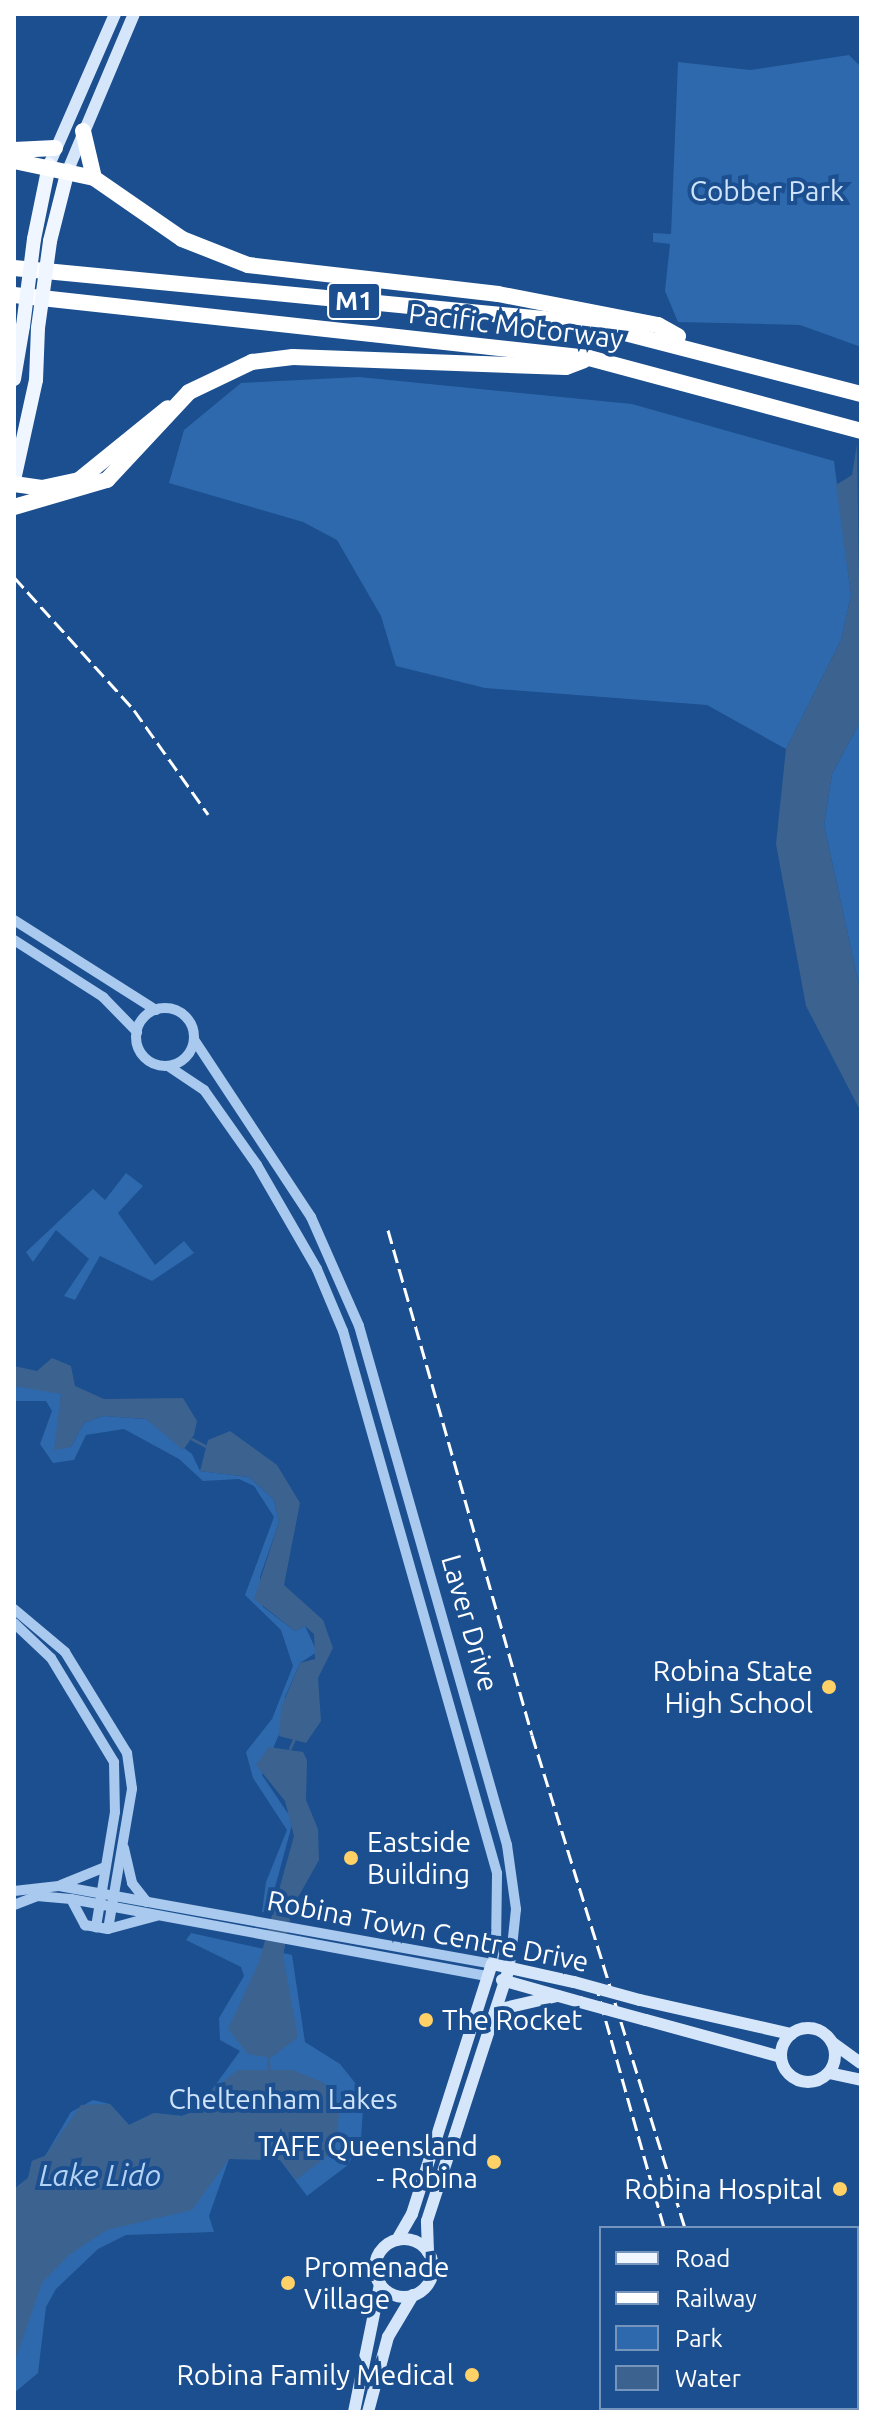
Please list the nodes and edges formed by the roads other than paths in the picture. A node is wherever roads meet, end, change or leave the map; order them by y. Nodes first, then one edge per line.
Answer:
1 (115, 14) edge
2 (134, 14) edge
3 (83, 131) junction
4 (55, 148) junction
5 (14, 150) edge
6 (14, 161) edge
7 (49, 165) junction
8 (68, 170) junction
9 (94, 178) junction
10 (14, 268) edge
11 (14, 295) edge
12 (31, 327) junction
13 (693, 345) junction
14 (589, 358) junction
15 (14, 379) edge
16 (854, 391) edge
17 (172, 406) junction
18 (861, 431) edge
19 (14, 482) edge
20 (14, 507) edge
21 (14, 920) edge
22 (14, 940) edge
23 (156, 1010) junction
24 (137, 1032) junction
25 (195, 1041) junction
26 (168, 1066) junction
27 (14, 1609) edge
28 (14, 1623) edge
29 (123, 1842) junction
30 (105, 1867) junction
31 (59, 1886) junction
32 (14, 1891) edge
33 (71, 1899) junction
34 (100, 1899) junction
35 (112, 1901) junction
36 (147, 1902) junction
37 (14, 1905) edge
38 (158, 1915) junction
39 (96, 1927) junction
40 (253, 1927) junction
41 (108, 1929) junction
42 (510, 1966) junction
43 (490, 1970) junction
44 (506, 1981) junction
45 (560, 1996) junction
46 (496, 2010) junction
47 (791, 2034) junction
48 (833, 2043) junction
49 (781, 2057) junction
50 (861, 2063) edge
51 (829, 2073) junction
52 (861, 2080) edge
53 (397, 2240) junction
54 (428, 2252) junction
55 (380, 2284) junction
56 (413, 2295) junction
57 (354, 2412) edge
58 (368, 2412) edge

1 - 4 main road
2 - 3 main road
3 - 8 main road
3 - 9 highway
4 - 5 highway
4 - 7 main road
6 - 7 highway
7 - 8 highway
7 - 12 main road, bridge
8 - 9 highway
8 - 12 main road, bridge
9 - 13 highway
10 - 13 highway, Pacific Motorway / M1
11 - 14 highway, Pacific Motorway / M1
12 - 15 main road
12 - 19 main road
13 - 16 highway, Pacific Motorway / M1
14 - 17 highway
14 - 18 highway, Pacific Motorway / M1
17 - 19 highway
17 - 20 highway
21 - 23 street
22 - 24 street
23 - 24 street
23 - 25 street
24 - 26 street
25 - 26 street
25 - 42 street, Laver Drive
26 - 43 street, Laver Drive
27 - 29 street
28 - 30 street
29 - 35 street
29 - 36 street
30 - 31 street
30 - 34 street
31 - 32 street
31 - 34 street
33 - 34 street
33 - 37 street
33 - 39 street
34 - 35 street
34 - 39 street
35 - 36 street, Robina Town Centre Drive
35 - 38 street, Robina Town Centre Drive
35 - 41 street
36 - 40 street, Robina Town Centre Drive
38 - 40 street, Robina Town Centre Drive
38 - 41 street
39 - 41 street
40 - 43 street, Robina Town Centre Drive
42 - 43 main road, Robina Town Centre Drive
42 - 44 main road, Laver Drive
42 - 47 main road, Robina Town Centre Drive, bridge
43 - 44 main road, Robina Town Centre Drive
43 - 53 main road, Laver Drive
44 - 45 main road, Robina Town Centre Drive
44 - 46 main road, Laver Drive
45 - 46 main road
45 - 49 main road, Robina Town Centre Drive, bridge
46 - 54 main road, Laver Drive
47 - 48 main road
47 - 49 main road
48 - 50 main road
48 - 51 main road
49 - 51 main road
51 - 52 main road
53 - 54 main road
53 - 55 main road
54 - 56 main road
55 - 56 main road
55 - 57 main road
56 - 58 main road

